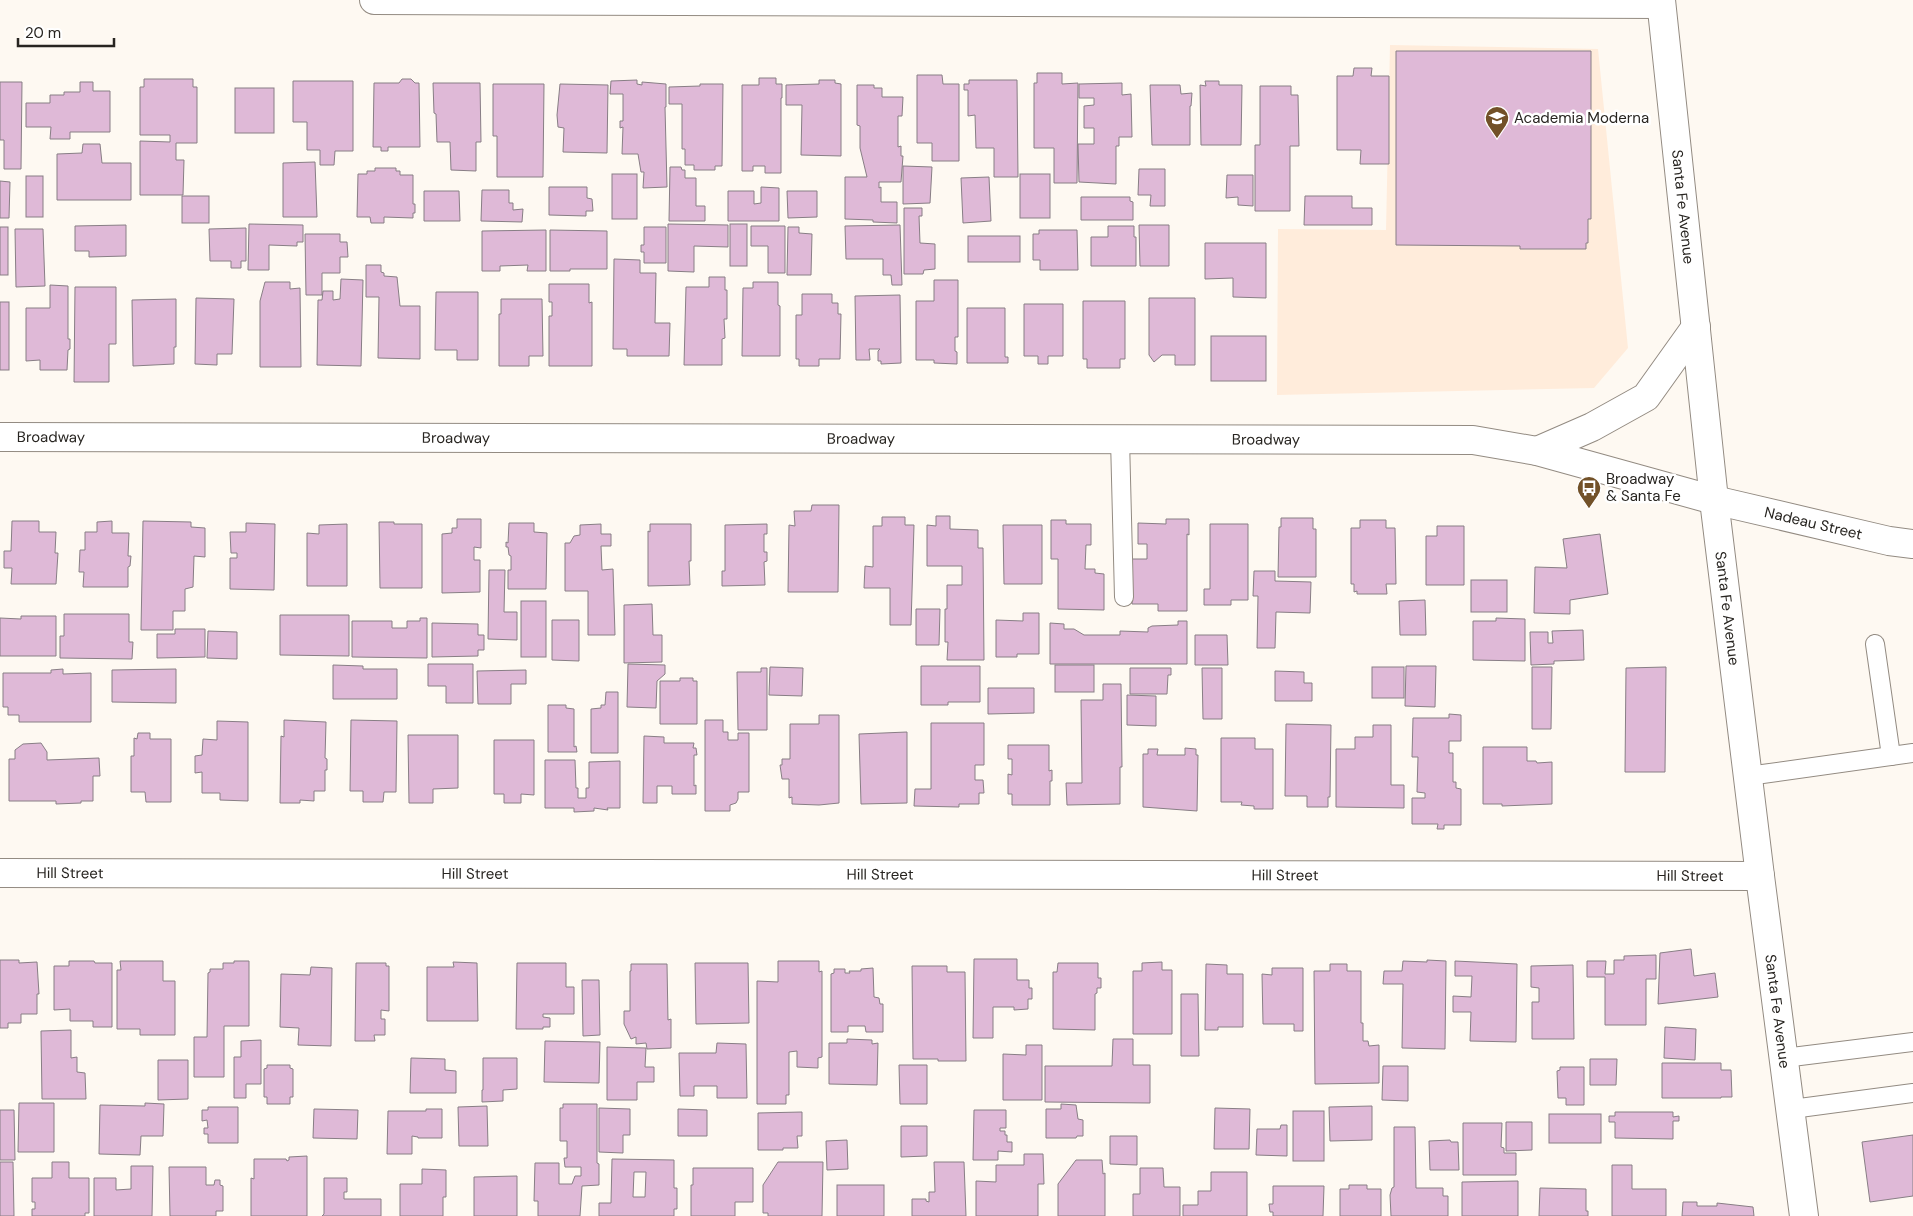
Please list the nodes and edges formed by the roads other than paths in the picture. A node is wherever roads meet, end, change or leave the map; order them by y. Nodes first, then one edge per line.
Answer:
1 (374, 0) edge
2 (1661, 2) edge
3 (1696, 328) junction
4 (0, 436) edge
5 (1120, 439) junction
6 (1537, 451) junction
7 (1714, 500) junction
8 (1913, 544) edge
9 (1124, 597) dead end
10 (1875, 644) dead end
11 (1913, 753) edge
12 (1891, 756) junction
13 (1748, 776) junction
14 (0, 874) edge
15 (1760, 876) junction
16 (1913, 1042) edge
17 (1784, 1058) junction
18 (1913, 1093) edge
19 (1792, 1108) junction
20 (1804, 1216) edge

1 - 2 street
2 - 3 street, Santa Fe Avenue
3 - 6 street
3 - 7 street, Santa Fe Avenue
4 - 5 street, Broadway
5 - 6 street, Broadway
5 - 9 lane
6 - 7 street, Broadway
7 - 8 street, Nadeau Street
7 - 13 street, Santa Fe Avenue
10 - 12 lane
11 - 12 lane
12 - 13 lane
13 - 15 street, Santa Fe Avenue
14 - 15 street, Hill Street
15 - 17 street, Santa Fe Avenue
16 - 17 lane
17 - 19 street, Santa Fe Avenue
18 - 19 lane
19 - 20 street, Santa Fe Avenue

